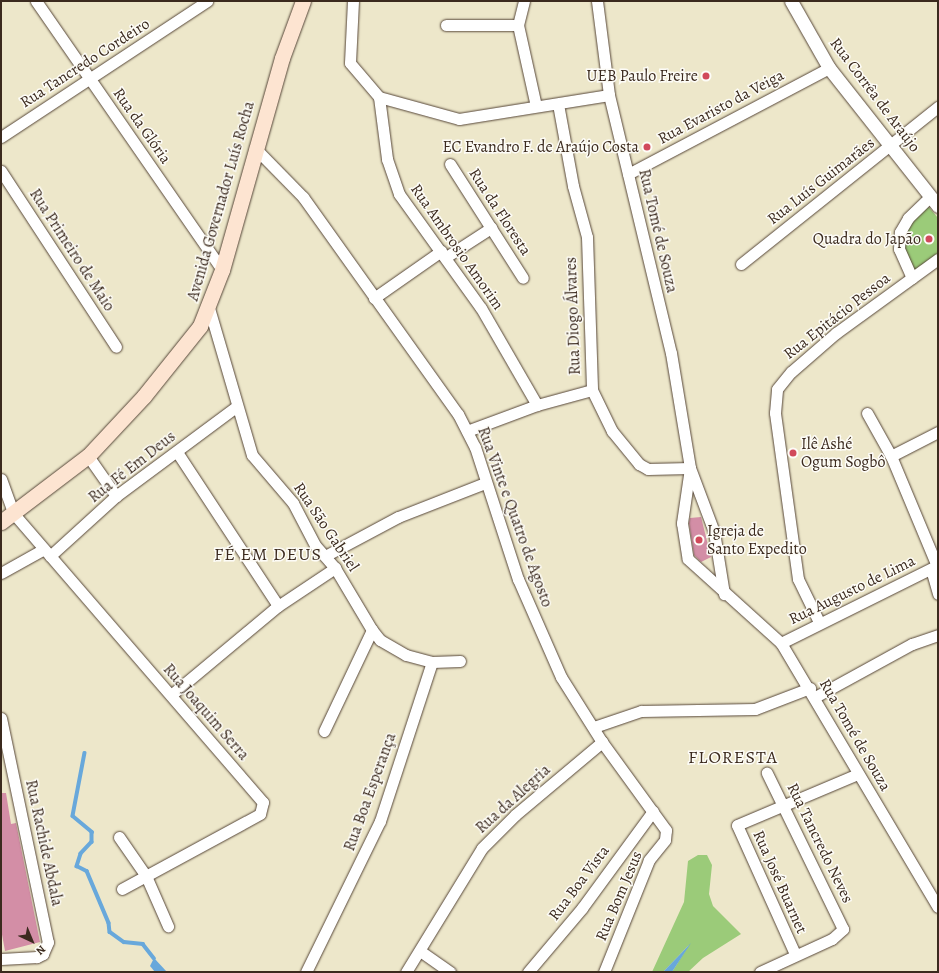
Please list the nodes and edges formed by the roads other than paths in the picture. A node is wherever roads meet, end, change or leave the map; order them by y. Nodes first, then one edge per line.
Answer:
1 (36, 1) edge
2 (207, 1) edge
3 (303, 1) edge
4 (354, 1) edge
5 (524, 1) edge
6 (597, 1) edge
7 (792, 2) edge
8 (446, 25) dead end
9 (518, 25) junction
10 (828, 68) junction
11 (90, 80) junction
12 (609, 95) junction
13 (379, 97) junction
14 (558, 104) junction
15 (536, 106) junction
16 (938, 107) edge
17 (1, 137) edge
18 (891, 146) junction
19 (255, 148) junction
20 (450, 164) dead end
21 (1, 171) edge
22 (628, 174) junction
23 (934, 201) edge
24 (491, 228) junction
25 (443, 254) junction
26 (938, 259) edge
27 (741, 264) dead end
28 (222, 270) junction
29 (523, 278) dead end
30 (912, 278) junction
31 (374, 298) junction
32 (209, 308) junction
33 (116, 347) dead end
34 (592, 390) junction
35 (537, 405) junction
36 (236, 407) junction
37 (867, 413) dead end
38 (467, 431) junction
39 (938, 432) edge
40 (177, 452) junction
41 (88, 456) junction
42 (891, 456) junction
43 (690, 468) junction
44 (1, 479) edge
45 (485, 484) junction
46 (116, 496) junction
47 (14, 514) junction
48 (1, 522) edge
49 (47, 553) junction
50 (325, 556) junction
51 (935, 567) edge
52 (335, 568) junction
53 (1, 573) edge
54 (724, 594) junction
55 (938, 594) edge
56 (278, 606) junction
57 (819, 622) junction
58 (372, 630) junction
59 (938, 635) edge
60 (781, 643) junction
61 (460, 661) dead end
62 (432, 662) junction
63 (813, 692) junction
64 (170, 695) junction
65 (1, 718) edge
66 (594, 726) junction
67 (324, 731) dead end
68 (602, 742) junction
69 (767, 773) dead end
70 (858, 774) junction
71 (784, 804) junction
72 (653, 811) junction
73 (667, 834) joint
74 (119, 837) dead end
75 (146, 876) junction
76 (122, 889) dead end
77 (938, 907) edge
78 (168, 926) dead end
79 (843, 929) joint
80 (420, 951) junction
81 (794, 954) junction
82 (1, 959) edge
83 (306, 972) edge
84 (406, 972) edge
85 (450, 972) edge
86 (528, 972) edge
87 (604, 972) edge
88 (761, 972) edge

1 - 11 street, Rua da Glória
2 - 11 street, Rua Tancredo Cordeiro
3 - 19 main road, Avenida Governador Luís Rocha
4 - 13 street
5 - 9 street
6 - 12 street, Rua Tomé de Souza
7 - 10 street, Rua Corrêa de Araújo
8 - 9 street
9 - 15 street
10 - 18 street, Rua Corrêa de Araújo
10 - 22 street, Rua Evaristo da Veiga
11 - 17 street, Rua Tancredo Cordeiro
11 - 28 street, Rua da Glória
12 - 14 street
12 - 22 street, Rua Tomé de Souza
13 - 15 street
13 - 25 street, Rua Ambrosio Amorim
14 - 15 street
14 - 34 street, Rua Diogo Álvares
16 - 18 street, Rua Luís Guimarães
18 - 23 street, Rua Corrêa de Araújo
18 - 27 street, Rua Luís Guimarães
19 - 28 main road, Avenida Governador Luís Rocha
19 - 31 street, Rua Vinte e Quatro de Agosto
20 - 24 street, Rua da Floresta
21 - 33 street, Rua Primeiro de Maio
22 - 43 street, Rua Tomé de Souza
23 - 30 street, Rua Epitácio Pessoa
24 - 25 street
24 - 29 street, Rua da Floresta
25 - 31 street
25 - 35 street, Rua Ambrosio Amorim
26 - 30 street, Rua Epitácio Pessoa
28 - 32 main road, Avenida Governador Luís Rocha
30 - 57 street, Rua Epitácio Pessoa
31 - 38 street, Rua Vinte e Quatro de Agosto
32 - 36 street, Rua São Gabriel
32 - 41 main road, Avenida Governador Luís Rocha
34 - 35 street
34 - 43 street, Rua Diogo Álvares
35 - 38 street
36 - 40 street, Rua Fé Em Deus
36 - 50 street, Rua São Gabriel
37 - 42 street
38 - 45 street, Rua Vinte e Quatro de Agosto
39 - 42 street
40 - 46 street, Rua Fé Em Deus
40 - 56 street
41 - 46 street
41 - 47 main road, Avenida Governador Luís Rocha
42 - 51 street
43 - 54 street, Rua Tomé de Souza
43 - 54 street, Rua Tomé de Souza
44 - 47 street
45 - 50 street
45 - 66 street, Rua Vinte e Quatro de Agosto
46 - 49 street, Rua Fé Em Deus
47 - 48 main road, Avenida Governador Luís Rocha
47 - 49 street, Rua Joaquim Serra
49 - 53 street, Rua Fé Em Deus
49 - 64 street, Rua Joaquim Serra
50 - 52 street, Rua São Gabriel
51 - 55 street
51 - 57 street, Rua Augusto de Lima
52 - 56 street
52 - 58 street, Rua São Gabriel
54 - 60 street, Rua Tomé de Souza
56 - 64 street
57 - 60 street, Rua Augusto de Lima
58 - 62 street, Rua São Gabriel
58 - 67 street
59 - 63 street
60 - 63 street, Rua Tomé de Souza
61 - 62 street, Rua São Gabriel
62 - 83 street, Rua Boa Esperança
63 - 66 street
63 - 70 street, Rua Tomé de Souza
64 - 75 street, Rua Joaquim Serra
65 - 82 street, Rua Rachide Abdala
66 - 68 street, Rua Vinte e Quatro de Agosto
68 - 72 street, Rua Vinte e Quatro de Agosto
68 - 80 street, Rua da Alegria
69 - 71 street, Rua Tancredo Neves
70 - 71 street
70 - 77 street, Rua Tomé de Souza
71 - 79 street, Rua Tancredo Neves
71 - 81 street, Rua José Buarnet
72 - 73 street, Rua Vinte e Quatro de Agosto
72 - 86 street, Rua Boa Vista
73 - 87 street, Rua Bom Jesus
74 - 75 street
75 - 76 street, Rua Joaquim Serra
75 - 78 street
79 - 81 street, Rua José Buarnet
80 - 84 street, Rua da Alegria
80 - 85 street
81 - 88 street, Rua José Buarnet

